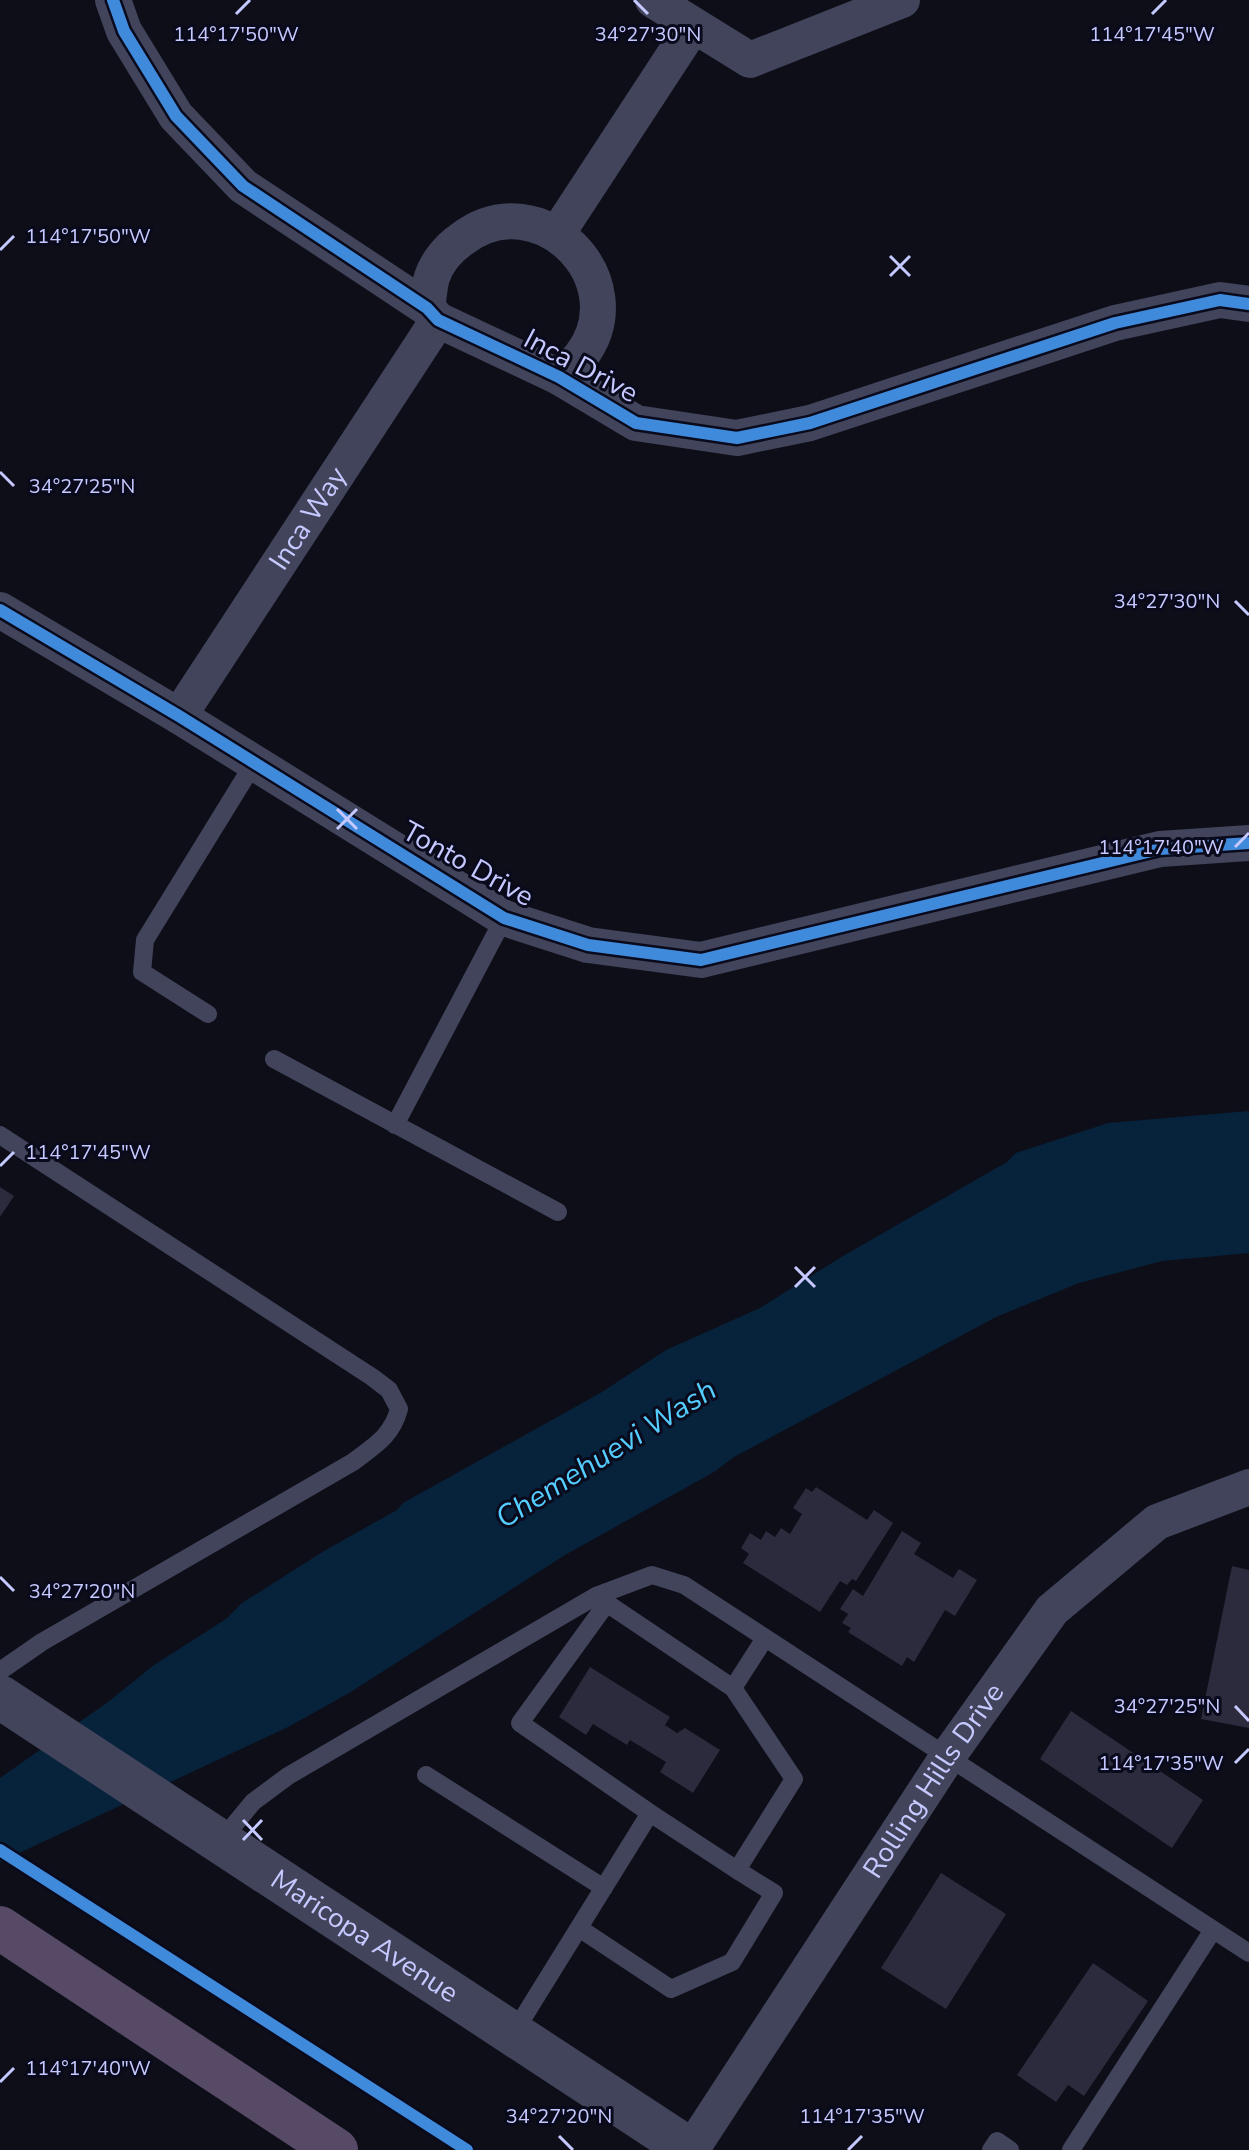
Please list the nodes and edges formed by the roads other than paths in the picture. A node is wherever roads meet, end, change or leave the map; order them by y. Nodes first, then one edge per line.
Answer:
1 (113, 0) edge
2 (653, 0) edge
3 (902, 0) edge
4 (693, 26) junction
5 (557, 234) junction
6 (1249, 304) edge
7 (433, 314) junction
8 (559, 377) junction
9 (0, 610) edge
10 (179, 716) junction
11 (254, 763) junction
12 (1249, 843) edge
13 (504, 918) junction
14 (208, 1014) dead end
15 (274, 1059) dead end
16 (395, 1125) junction
17 (0, 1135) edge
18 (558, 1212) dead end
19 (1249, 1487) edge
20 (602, 1599) junction
21 (765, 1638) junction
22 (0, 1671) edge
23 (733, 1688) junction
24 (0, 1697) edge
25 (948, 1756) junction
26 (426, 1775) dead end
27 (650, 1813) junction
28 (220, 1842) junction
29 (737, 1870) junction
30 (604, 1888) junction
31 (0, 1928) edge
32 (579, 1928) junction
33 (1213, 1930) junction
34 (1249, 1953) edge
35 (513, 2034) junction
36 (336, 2150) edge
37 (690, 2150) edge
38 (991, 2150) edge
39 (1010, 2150) edge
40 (1071, 2150) edge

1 - 7 street, Inca Drive
2 - 4 street
3 - 4 street
4 - 5 street
5 - 7 street
5 - 8 street
6 - 8 street, Inca Drive
7 - 8 street, Inca Drive
7 - 10 street, Inca Way
9 - 10 street, Tonto Drive
10 - 11 street, Tonto Drive
11 - 13 street, Tonto Drive
11 - 14 lane
12 - 13 street, Tonto Drive
13 - 16 lane
15 - 16 lane
16 - 18 lane
17 - 22 lane
19 - 25 street, Rolling Hills Drive
20 - 21 lane
20 - 23 lane
20 - 27 lane
20 - 28 lane
21 - 23 lane
21 - 25 lane
23 - 29 lane
24 - 28 street, Maricopa Avenue
25 - 33 lane
25 - 37 street, Rolling Hills Drive
26 - 30 lane
27 - 29 lane
27 - 30 lane
28 - 35 street, Maricopa Avenue
29 - 32 lane
30 - 32 lane
31 - 36 highway
32 - 35 lane
33 - 34 lane
33 - 40 lane
35 - 37 street, Maricopa Avenue
38 - 39 lane

